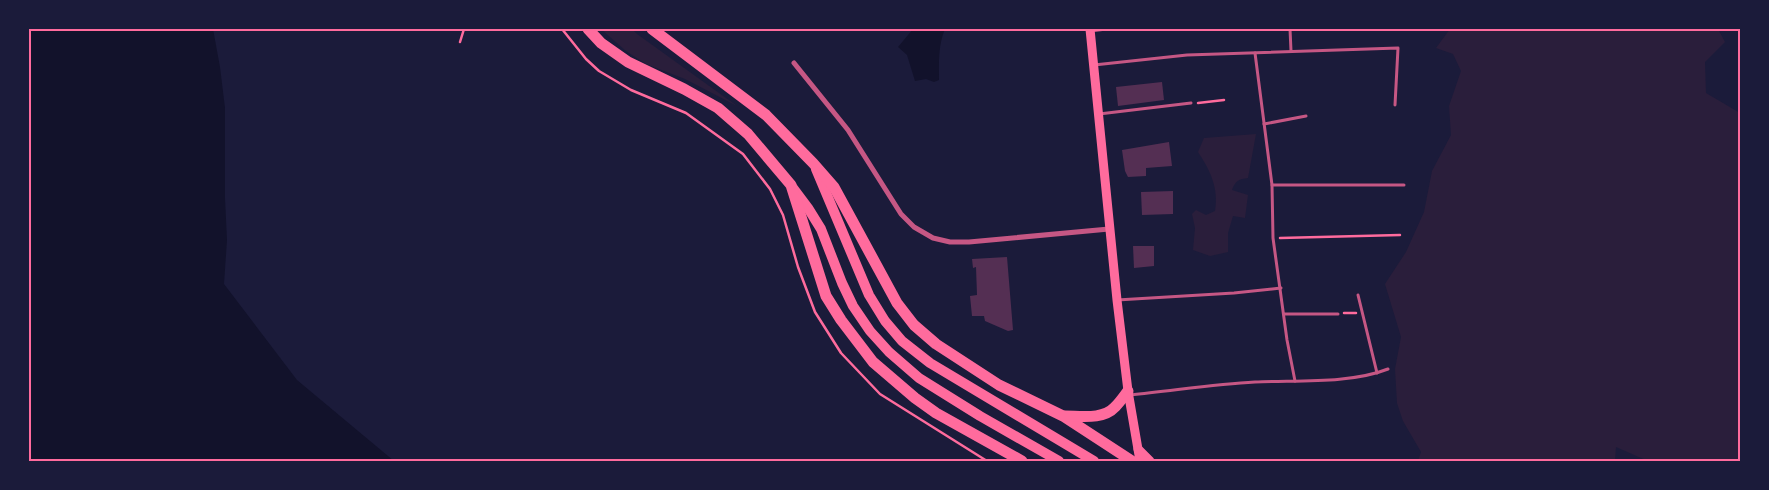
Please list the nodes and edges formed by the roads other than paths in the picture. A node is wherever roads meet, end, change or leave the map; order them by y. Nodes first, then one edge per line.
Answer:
1 (588, 29) edge
2 (652, 29) edge
3 (1106, 29) edge
4 (1290, 29) edge
5 (1090, 30) edge
6 (1291, 52) junction
7 (1255, 53) junction
8 (794, 63) dead end
9 (1093, 65) junction
10 (1191, 103) road end
11 (1395, 105) dead end
12 (1098, 115) junction
13 (1306, 116) dead end
14 (1264, 124) junction
15 (813, 163) junction
16 (791, 185) junction
17 (1272, 185) junction
18 (1404, 185) dead end
19 (1109, 228) junction
20 (1281, 288) junction
21 (1358, 295) dead end
22 (1117, 300) junction
23 (1284, 314) junction
24 (1338, 314) road end
25 (1388, 369) dead end
26 (1377, 373) junction
27 (1295, 381) junction
28 (1128, 393) junction
29 (1063, 416) junction
30 (1138, 449) junction
31 (1022, 461) edge
32 (1059, 461) edge
33 (1094, 461) edge
34 (1132, 461) edge
35 (1140, 461) edge
36 (1150, 461) edge

1 - 16 highway
2 - 15 highway
3 - 5 lane
4 - 6 lane
5 - 9 main road
6 - 7 lane
6 - 11 lane
7 - 9 lane
7 - 14 lane
8 - 19 street
9 - 12 main road
10 - 12 lane
12 - 19 main road
13 - 14 lane
14 - 17 lane
15 - 29 highway
15 - 33 main road
16 - 31 highway
16 - 32 main road
17 - 18 lane
17 - 20 lane
19 - 22 main road
20 - 22 lane
20 - 23 lane
21 - 26 lane
22 - 28 main road
23 - 24 lane
23 - 27 lane
25 - 26 lane
26 - 27 lane
27 - 28 lane
28 - 29 highway
28 - 30 main road
29 - 34 highway
30 - 35 main road
30 - 36 main road

